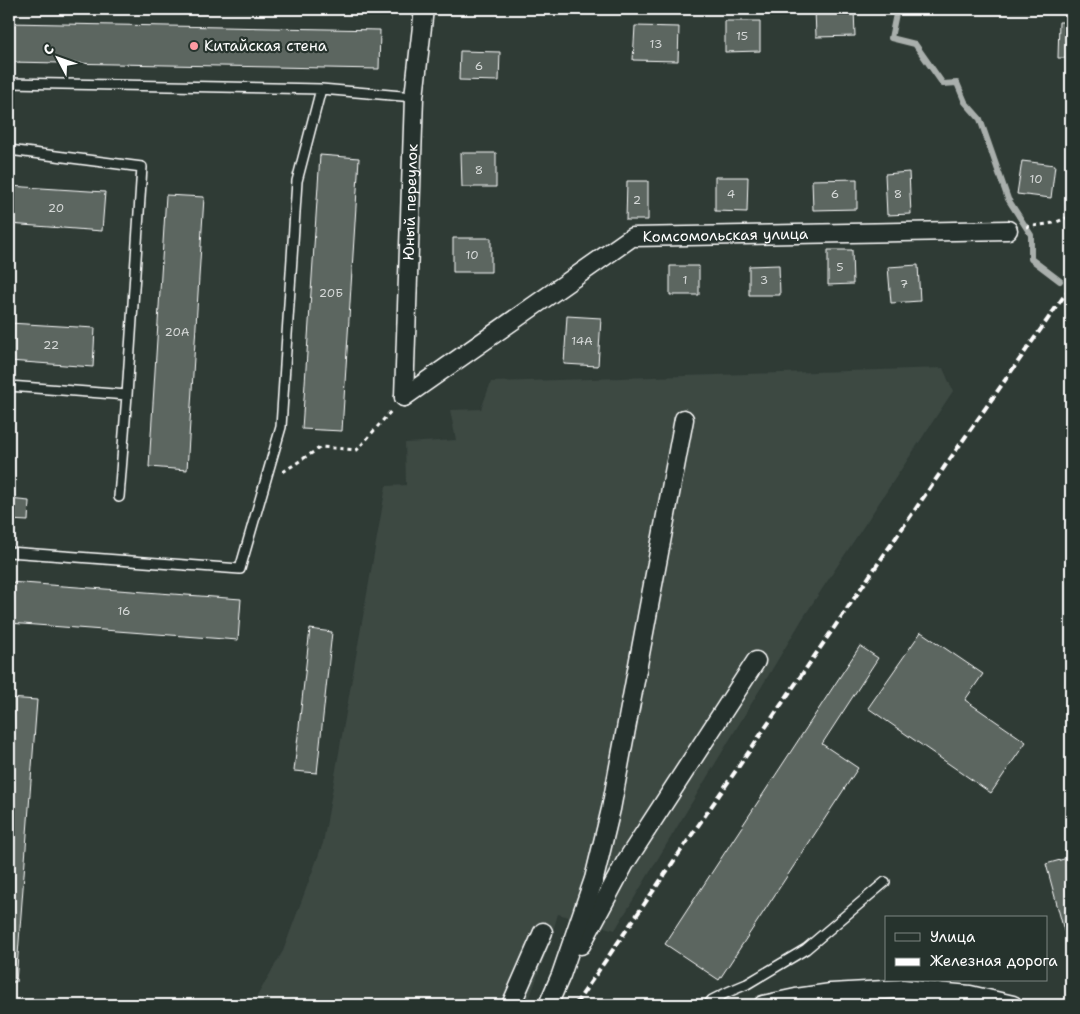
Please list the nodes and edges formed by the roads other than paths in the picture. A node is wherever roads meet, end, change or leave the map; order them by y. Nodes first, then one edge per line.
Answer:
1 (424, 9) edge
2 (9, 83) edge
3 (321, 89) junction
4 (414, 97) junction
5 (9, 150) edge
6 (1008, 230) road end
7 (9, 386) edge
8 (127, 395) junction
9 (404, 397) joint
10 (684, 419) dead end
11 (119, 497) dead end
12 (9, 552) edge
13 (756, 661) dead end
14 (885, 882) dead end
15 (543, 932) dead end
16 (511, 1005) edge
17 (549, 1005) edge
18 (708, 1005) edge
19 (763, 1005) edge
20 (1013, 1005) edge

1 - 4 street, Юный переулок
2 - 3 lane
3 - 4 lane
3 - 12 lane
4 - 9 street, Юный переулок
5 - 8 lane
6 - 9 street, Комсомольская улица
7 - 8 lane
8 - 11 lane
10 - 17 street
13 - 17 street
14 - 18 lane
15 - 16 street
19 - 20 street

